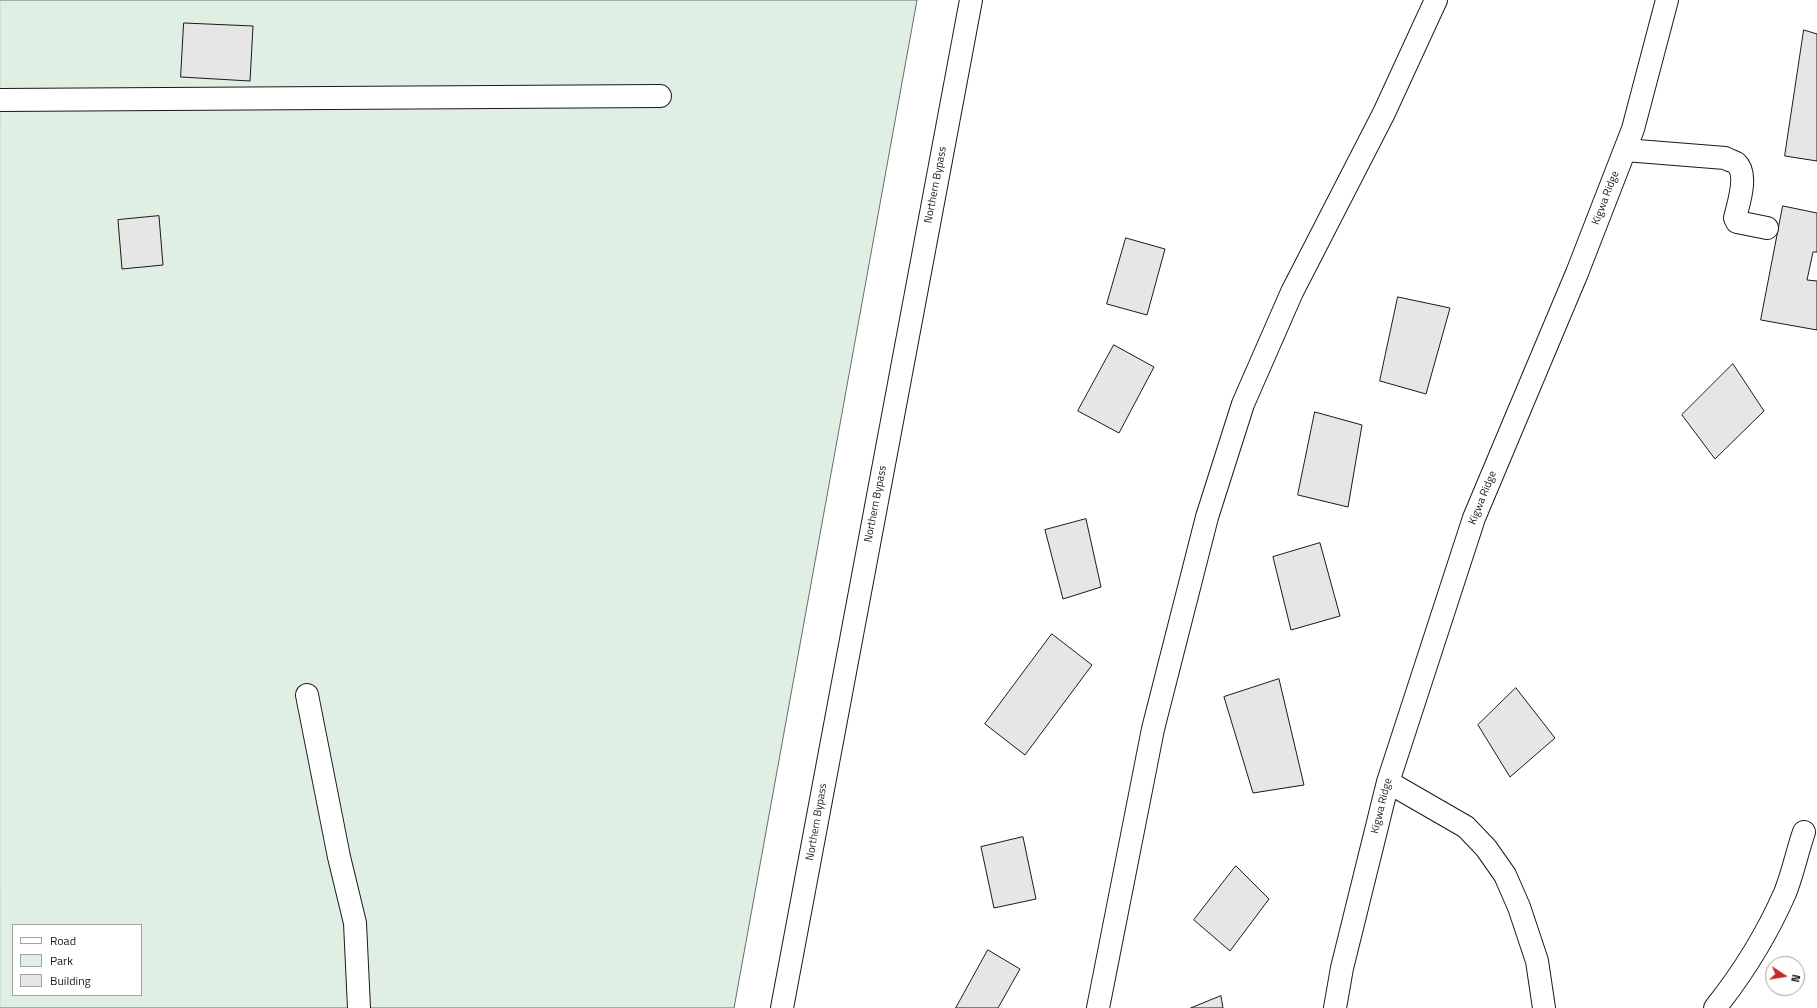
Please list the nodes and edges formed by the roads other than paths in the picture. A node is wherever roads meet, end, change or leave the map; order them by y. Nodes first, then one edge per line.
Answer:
1 (970, 0) edge
2 (1436, 0) edge
3 (1667, 0) edge
4 (660, 96) dead end
5 (0, 100) edge
6 (1625, 150) junction
7 (1766, 228) dead end
8 (307, 695) dead end
9 (1388, 782) junction
10 (1804, 832) dead end
11 (359, 1008) edge
12 (782, 1008) edge
13 (1098, 1008) edge
14 (1335, 1008) edge
15 (1544, 1008) edge
16 (1715, 1008) edge

1 - 12 street, Northern Bypass
2 - 13 street
3 - 6 street, Kigwa Ridge
4 - 5 street
6 - 7 street
6 - 9 street, Kigwa Ridge
8 - 11 street
9 - 14 street, Kigwa Ridge
9 - 15 street
10 - 16 street

